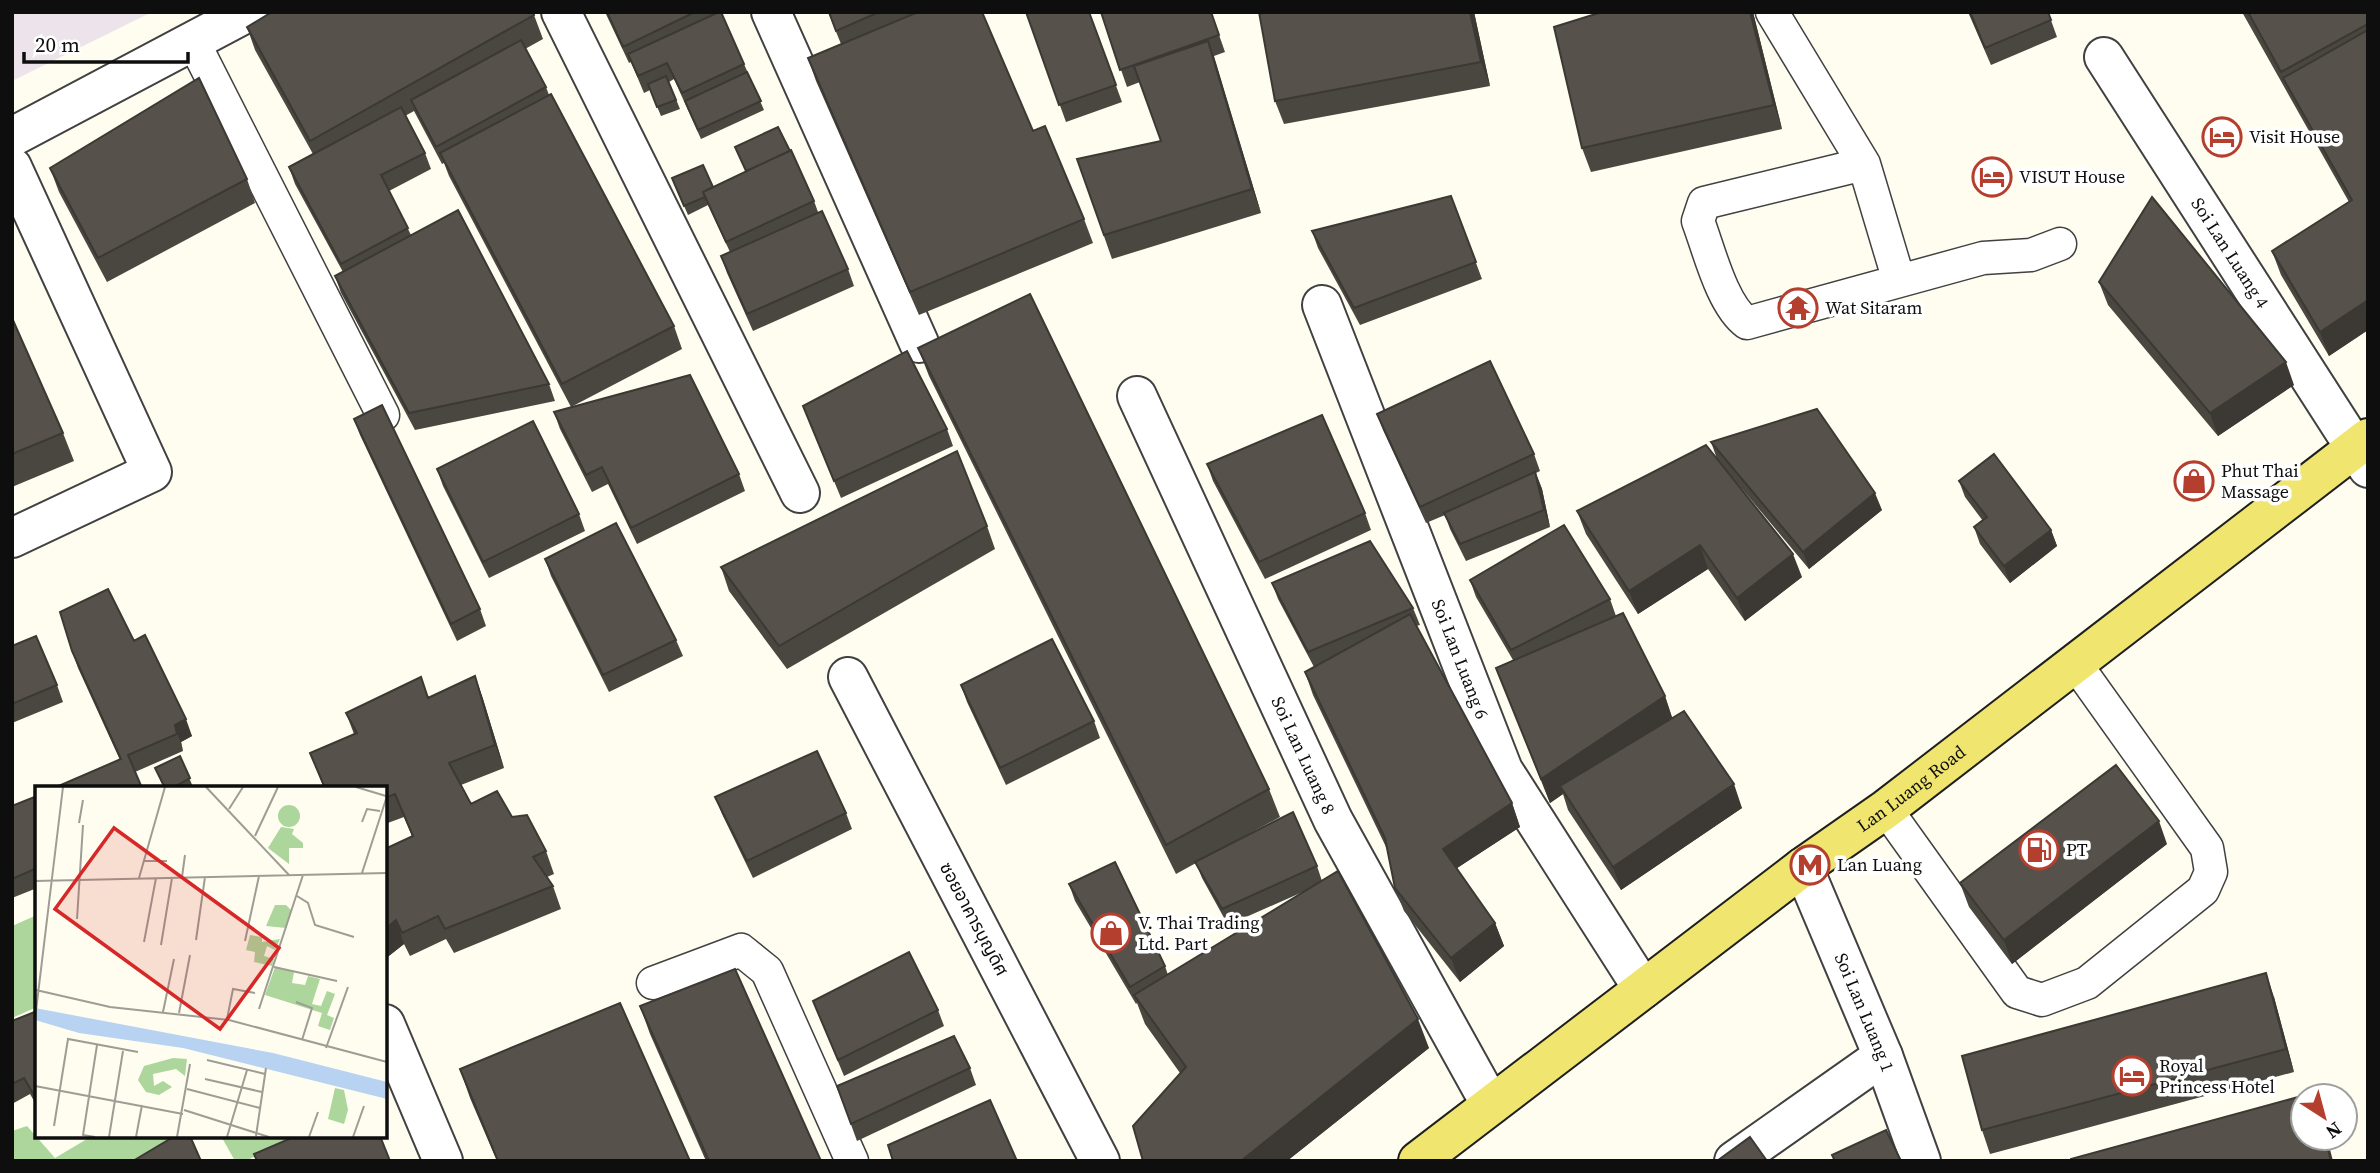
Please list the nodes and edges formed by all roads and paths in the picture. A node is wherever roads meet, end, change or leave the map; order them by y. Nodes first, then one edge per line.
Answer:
1 (248, 12) edge
2 (561, 12) edge
3 (771, 12) edge
4 (1772, 12) edge
5 (194, 43) junction
6 (2104, 57) dead end
7 (12, 137) edge
8 (1864, 163) junction
9 (12, 167) edge
10 (2060, 244) dead end
11 (1899, 281) junction
12 (1322, 306) dead end
13 (919, 343) dead end
14 (1137, 396) dead end
15 (383, 415) edge
16 (2363, 451) edge
17 (800, 493) dead end
18 (12, 538) edge
19 (2075, 663) junction
20 (848, 677) dead end
21 (1886, 809) junction
22 (1803, 867) junction
23 (653, 983) dead end
24 (1643, 989) junction
25 (387, 1029) edge
26 (1884, 1056) junction
27 (1491, 1105) junction
28 (443, 1161) edge
29 (852, 1161) edge
30 (1100, 1161) edge
31 (1418, 1161) edge
32 (1734, 1161) edge
33 (1922, 1161) edge

1 - 5 street
2 - 17 street
3 - 13 street
4 - 8 lane
5 - 7 street
5 - 15 lane
6 - 16 street, Soi Lan Luang 4
8 - 11 lane
8 - 11 lane
9 - 18 street
10 - 11 lane
12 - 24 street, Soi Lan Luang 6
14 - 27 street, Soi Lan Luang 8
16 - 19 main road, Lan Luang Road
19 - 21 main road, Lan Luang Road
19 - 21 lane
20 - 30 street, ซอยอาคารบุญดิศ
21 - 22 main road, Lan Luang Road
22 - 24 main road, Lan Luang Road
22 - 26 street, Soi Lan Luang 1
23 - 29 lane
24 - 27 main road, Lan Luang Road
25 - 28 street
26 - 32 street
26 - 33 street, Soi Lan Luang 1
27 - 31 main road, Lan Luang Road

